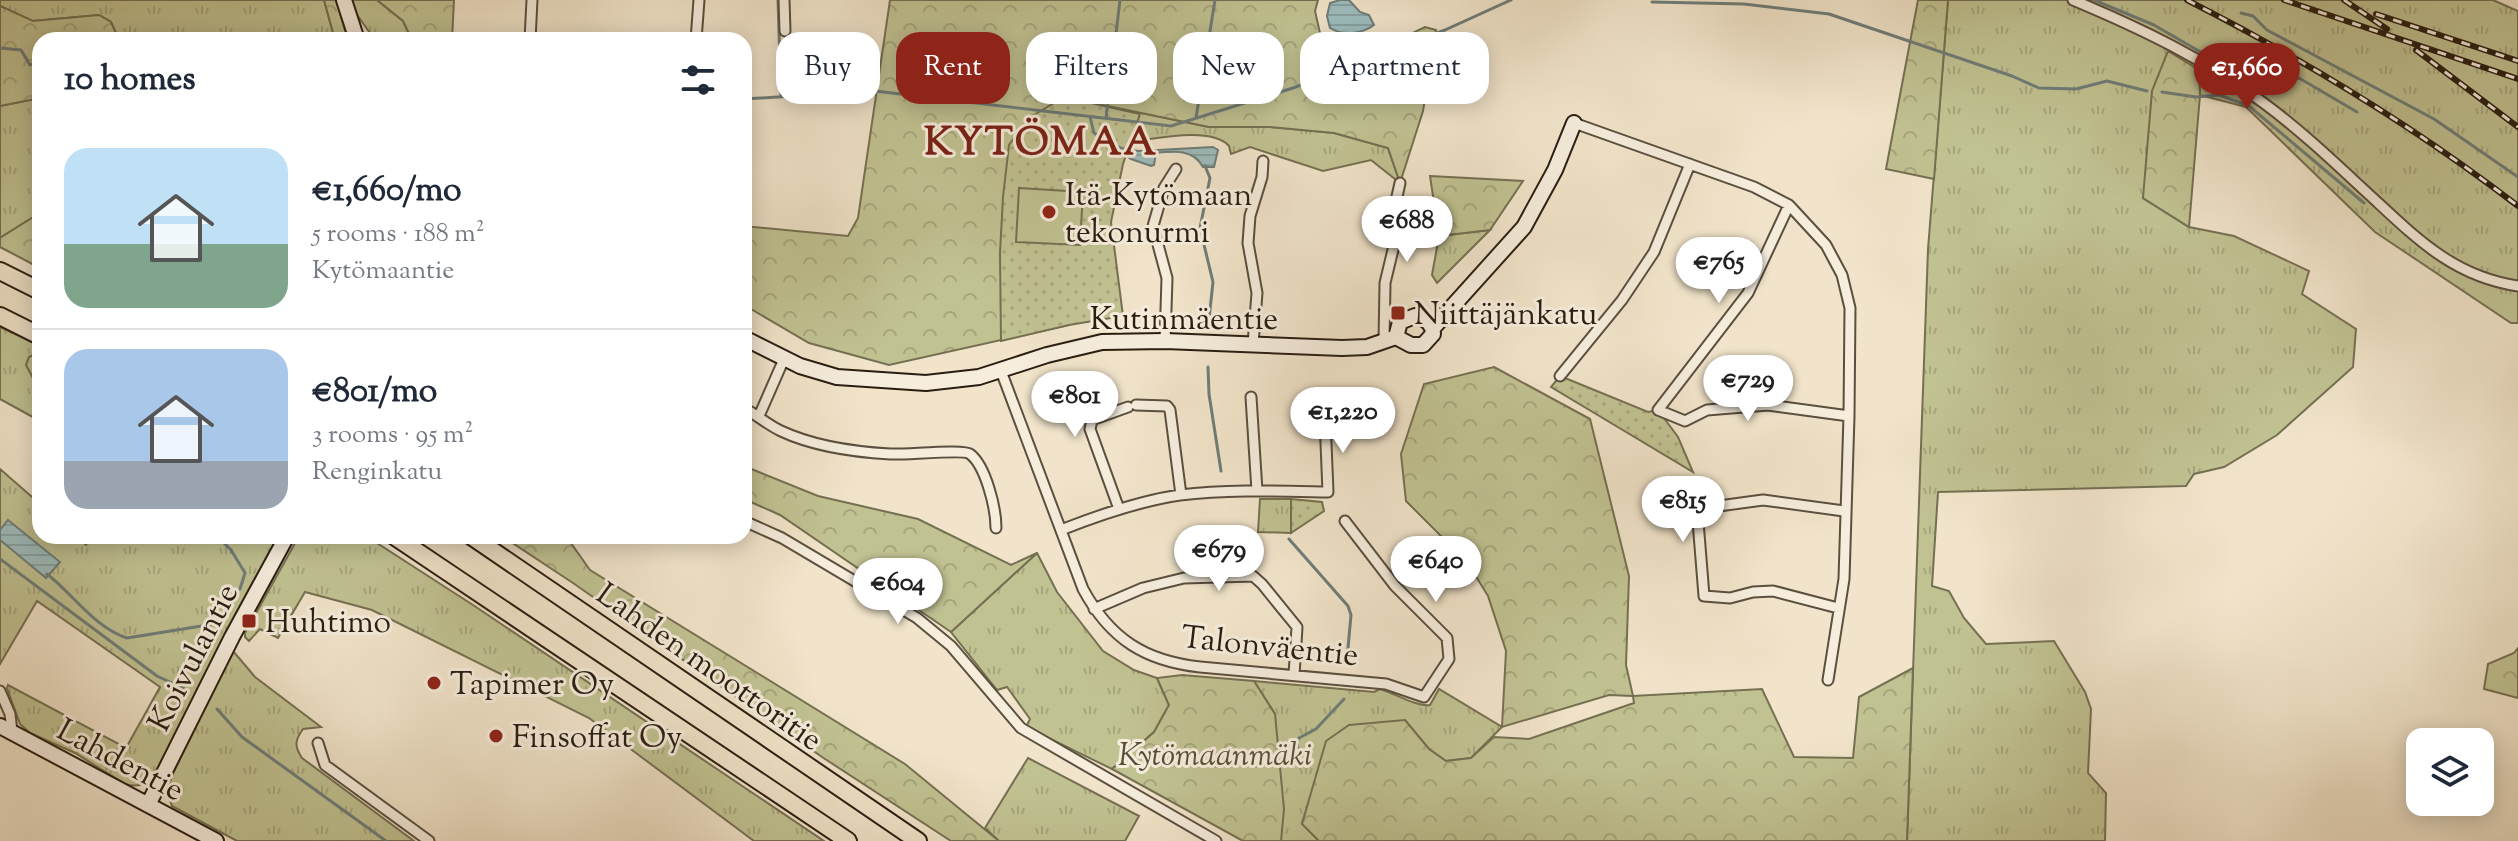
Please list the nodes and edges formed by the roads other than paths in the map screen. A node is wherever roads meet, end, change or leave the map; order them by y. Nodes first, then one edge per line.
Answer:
1 (344, 0) edge
2 (532, 0) edge
3 (699, 0) edge
4 (784, 0) edge
5 (2073, 0) edge
6 (785, 31) dead end
7 (354, 32) edge
8 (530, 32) edge
9 (697, 32) edge
10 (1574, 123) joint
11 (1263, 161) dead end
12 (1690, 164) junction
13 (1176, 169) dead end
14 (1400, 183) dead end
15 (1789, 205) junction
16 (0, 271) edge
17 (2518, 286) edge
18 (32, 287) edge
19 (0, 316) edge
20 (1433, 328) junction
21 (32, 332) edge
22 (1390, 339) junction
23 (1165, 341) junction
24 (752, 342) edge
25 (1253, 344) junction
26 (784, 359) junction
27 (1001, 371) junction
28 (1560, 376) dead end
29 (1251, 397) dead end
30 (752, 412) edge
31 (759, 416) junction
32 (1849, 416) junction
33 (1325, 419) dead end
34 (1257, 491) junction
35 (1181, 495) junction
36 (1119, 509) junction
37 (1844, 511) junction
38 (1345, 521) dead end
39 (752, 525) edge
40 (996, 528) dead end
41 (1061, 530) junction
42 (283, 544) edge
43 (406, 544) edge
44 (483, 544) edge
45 (1838, 608) junction
46 (1094, 609) junction
47 (1294, 675) junction
48 (1828, 680) dead end
49 (0, 691) edge
50 (6, 729) edge
51 (318, 743) dead end
52 (148, 805) junction
53 (216, 841) edge
54 (429, 841) edge
55 (848, 841) edge
56 (918, 841) edge
57 (1216, 841) edge

1 - 7 street
2 - 8 street
3 - 9 street
4 - 6 street
5 - 17 street
10 - 12 street
10 - 20 street, Kutinmäentie
11 - 25 street
12 - 15 street
12 - 28 street
13 - 23 street
14 - 22 street
15 - 32 street
15 - 32 street
16 - 18 highway
19 - 21 highway
20 - 22 street, Kutinmäentie
20 - 22 street, Kutinmäentie
22 - 25 street, Kutinmäentie
23 - 25 street, Kutinmäentie
23 - 27 street, Kutinmäentie
24 - 26 street, Kutinmäentie
26 - 27 street, Kutinmäentie
26 - 31 street
27 - 41 street, Talonväentie
29 - 34 street
30 - 31 street
31 - 40 street
32 - 37 street
33 - 34 street
34 - 35 street
35 - 36 street
35 - 36 street
36 - 41 street
37 - 45 street
37 - 45 street
38 - 47 street, Talonväentie
39 - 57 street
41 - 46 street, Talonväentie
42 - 52 street, Koivulantie
43 - 55 highway, Lahden moottoritie
44 - 56 highway, Lahden moottoritie
45 - 48 street
46 - 47 street, Talonväentie
46 - 47 street
49 - 50 street
50 - 52 street, Lahdentie
51 - 54 street
52 - 53 street, Lahdentie

